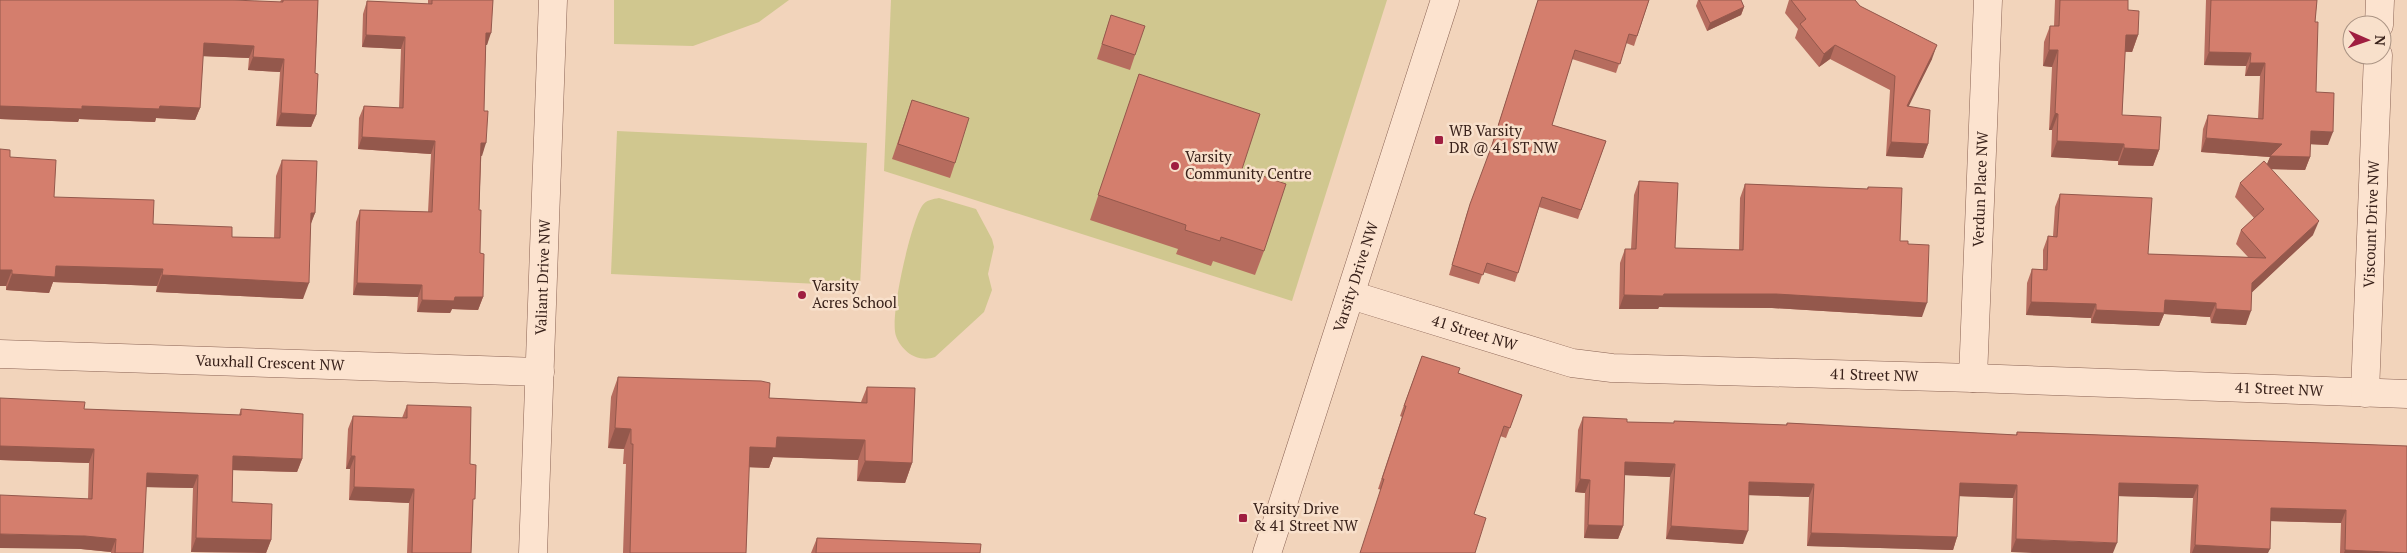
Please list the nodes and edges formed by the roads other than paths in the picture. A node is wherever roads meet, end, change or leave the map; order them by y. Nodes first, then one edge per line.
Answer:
1 (553, 0) edge
2 (1445, 0) edge
3 (1988, 0) edge
4 (2380, 0) edge
5 (2379, 15) edge
6 (2378, 65) edge
7 (1351, 295) junction
8 (0, 354) edge
9 (540, 372) junction
10 (1973, 378) junction
11 (2365, 393) junction
12 (2407, 394) edge
13 (533, 553) edge
14 (1267, 553) edge

1 - 9 street, Valiant Drive NW
2 - 7 street, Varsity Drive NW
3 - 10 street, Verdun Place NW
4 - 5 street
6 - 11 street, Viscount Drive NW
7 - 10 street, 41 Street NW
7 - 14 street, Varsity Drive NW
8 - 9 street, Vauxhall Crescent NW
9 - 13 street, Valiant Drive NW
10 - 11 street, 41 Street NW
11 - 12 street, 41 Street NW

